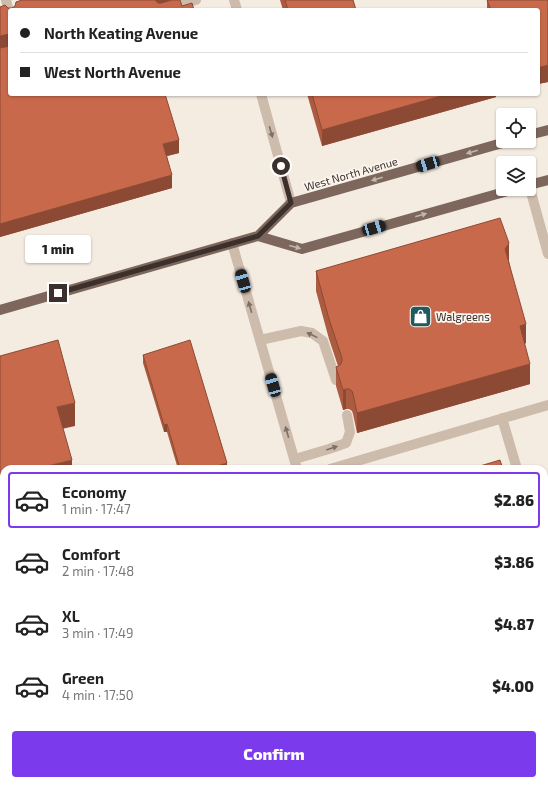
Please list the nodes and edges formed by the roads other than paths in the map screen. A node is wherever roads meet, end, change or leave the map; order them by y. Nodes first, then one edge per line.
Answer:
1 (196, 0) edge
2 (167, 8) edge
3 (262, 96) edge
4 (548, 130) edge
5 (536, 133) edge
6 (496, 145) edge
7 (548, 180) edge
8 (536, 183) edge
9 (496, 195) edge
10 (532, 196) edge
11 (291, 203) junction
12 (258, 236) junction
13 (232, 243) junction
14 (548, 254) edge
15 (0, 310) edge
16 (260, 340) junction
17 (336, 380) edge
18 (548, 405) edge
19 (347, 415) dead end
20 (502, 418) junction
21 (294, 459) junction
22 (296, 465) edge
23 (343, 465) edge
24 (516, 465) edge

1 - 2 street
3 -> 11 street
4 - 5 main road
6 -> 11 main road, West North Avenue
7 - 8 main road
12 -> 9 main road
10 - 14 street
11 - 12 main road, West North Avenue
12 - 13 main road, West North Avenue
13 - 15 main road, West North Avenue
16 -> 13 street
17 -> 16 street
21 -> 16 street
18 - 20 street
21 -> 19 street
20 - 23 street
20 - 24 street
21 - 22 street

